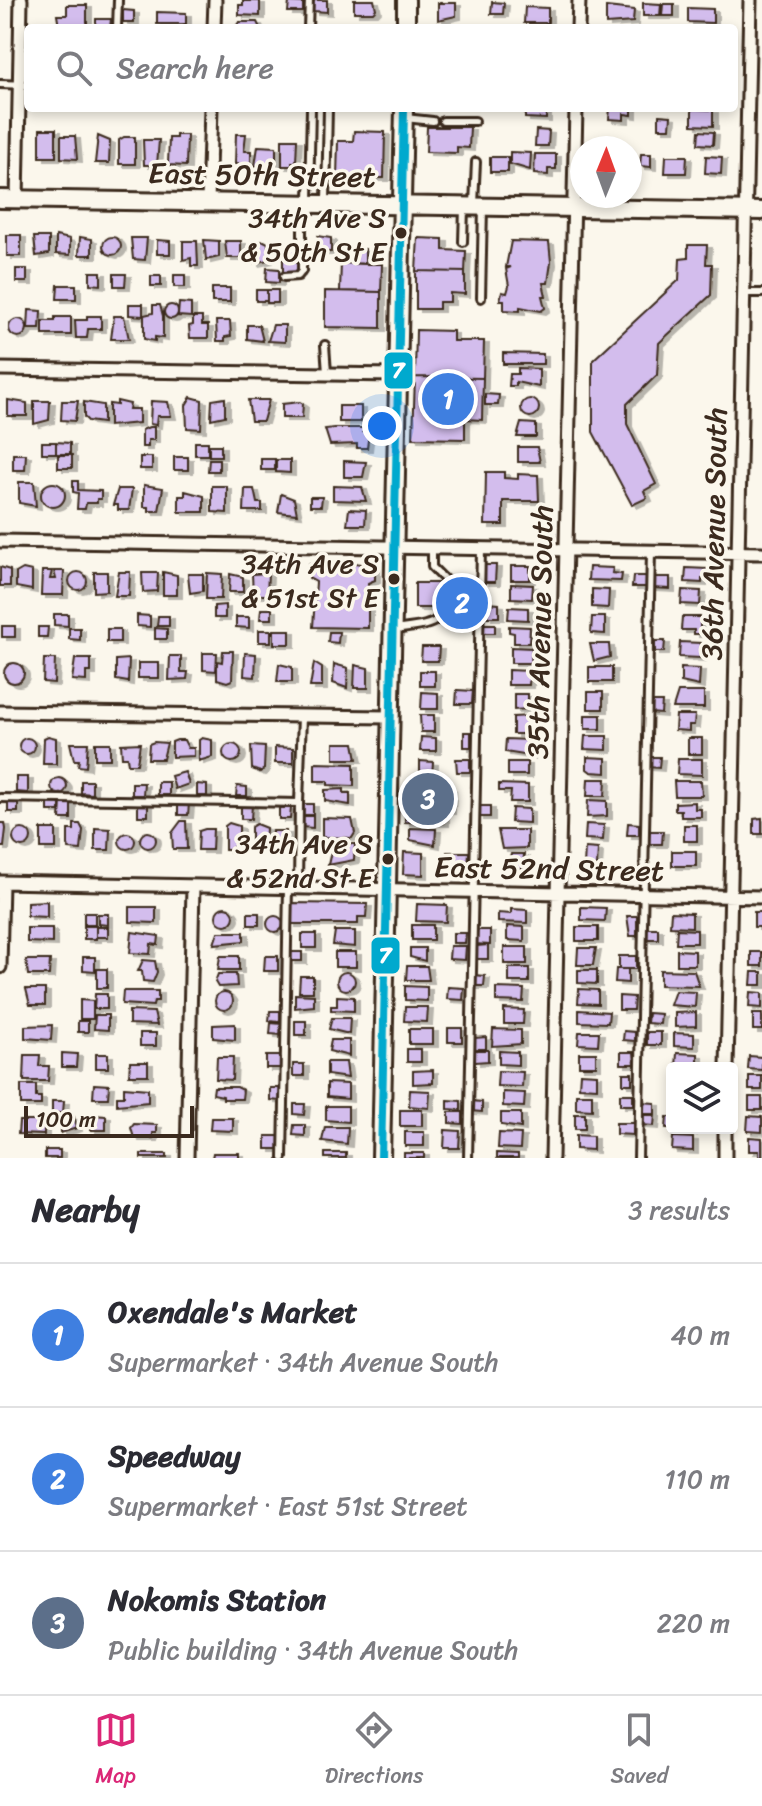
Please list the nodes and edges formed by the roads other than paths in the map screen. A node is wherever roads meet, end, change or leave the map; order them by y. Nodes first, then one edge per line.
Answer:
1 (21, 0) edge
2 (118, 0) edge
3 (215, 0) edge
4 (309, 0) edge
5 (406, 0) edge
6 (579, 0) edge
7 (750, 0) edge
8 (117, 24) edge
9 (214, 24) edge
10 (308, 24) edge
11 (406, 24) edge
12 (578, 24) edge
13 (0, 84) edge
14 (23, 85) edge
15 (211, 112) edge
16 (311, 112) edge
17 (327, 112) edge
18 (576, 112) edge
19 (404, 113) edge
20 (433, 121) dead end
21 (443, 121) dead end
22 (475, 121) dead end
23 (476, 162) dead end
24 (8, 200) edge
25 (208, 201) junction
26 (312, 204) junction
27 (402, 206) junction
28 (474, 207) junction
29 (574, 209) junction
30 (753, 211) edge
31 (463, 242) dead end
32 (284, 277) dead end
33 (743, 293) junction
34 (762, 293) edge
35 (481, 298) dead end
36 (325, 345) dead end
37 (0, 369) edge
38 (328, 374) junction
39 (396, 375) junction
40 (0, 541) edge
41 (395, 548) junction
42 (432, 550) junction
43 (481, 550) junction
44 (567, 551) junction
45 (651, 552) junction
46 (738, 553) junction
47 (762, 553) edge
48 (391, 630) junction
49 (0, 712) edge
50 (302, 716) junction
51 (389, 717) junction
52 (0, 798) edge
53 (299, 803) junction
54 (1, 882) edge
55 (193, 886) junction
56 (293, 888) junction
57 (387, 890) junction
58 (471, 892) junction
59 (558, 893) junction
60 (644, 895) junction
61 (731, 896) junction
62 (762, 897) edge
63 (0, 967) edge
64 (727, 1062) edge
65 (725, 1134) edge
66 (187, 1158) edge
67 (283, 1158) edge
68 (381, 1158) edge
69 (468, 1158) edge
70 (552, 1158) edge
71 (638, 1158) edge
72 (725, 1158) edge

1 - 14 street
2 - 8 lane
3 - 9 street
4 - 10 lane
5 - 11 street
6 - 12 street
7 - 30 street, 36th Avenue South
13 - 14 lane
14 - 24 street
15 - 25 street
16 - 26 lane
17 - 26 lane
18 - 29 street, 35th Avenue South
19 - 20 lane
19 - 27 street
21 - 22 lane
23 - 28 lane
24 - 25 street, East 50th Street
25 - 26 street, East 50th Street
26 - 27 street, East 50th Street
26 - 32 lane
27 - 28 street, East 50th Street
27 - 39 street
28 - 29 street, East 50th Street
28 - 31 lane
28 - 35 lane
29 - 30 street, East 50th Street
29 - 44 street, 35th Avenue South
30 - 33 street, 36th Avenue South
33 - 34 lane
33 - 46 street, 36th Avenue South
36 - 38 lane
37 - 38 street
38 - 39 street
39 - 41 street
40 - 41 street
41 - 42 street
41 - 48 street
42 - 43 street
42 - 48 lane
43 - 44 street
43 - 58 lane
44 - 45 street
44 - 59 street, 35th Avenue South
45 - 46 street
45 - 60 lane
46 - 47 street
46 - 61 street, 36th Avenue South
48 - 51 street
49 - 50 street
50 - 51 street
50 - 53 lane
51 - 57 street
52 - 53 lane
53 - 56 lane
54 - 55 street, East 52nd Street
54 - 63 street
55 - 56 street, East 52nd Street
55 - 66 street
56 - 57 street, East 52nd Street
56 - 67 lane
57 - 58 street, East 52nd Street
57 - 68 street
58 - 59 street, East 52nd Street
58 - 69 lane
59 - 60 street, East 52nd Street
59 - 70 street, 35th Avenue South
60 - 61 street, East 52nd Street
60 - 71 lane
61 - 62 street, East 52nd Street
61 - 64 street, 36th Avenue South
65 - 72 street

